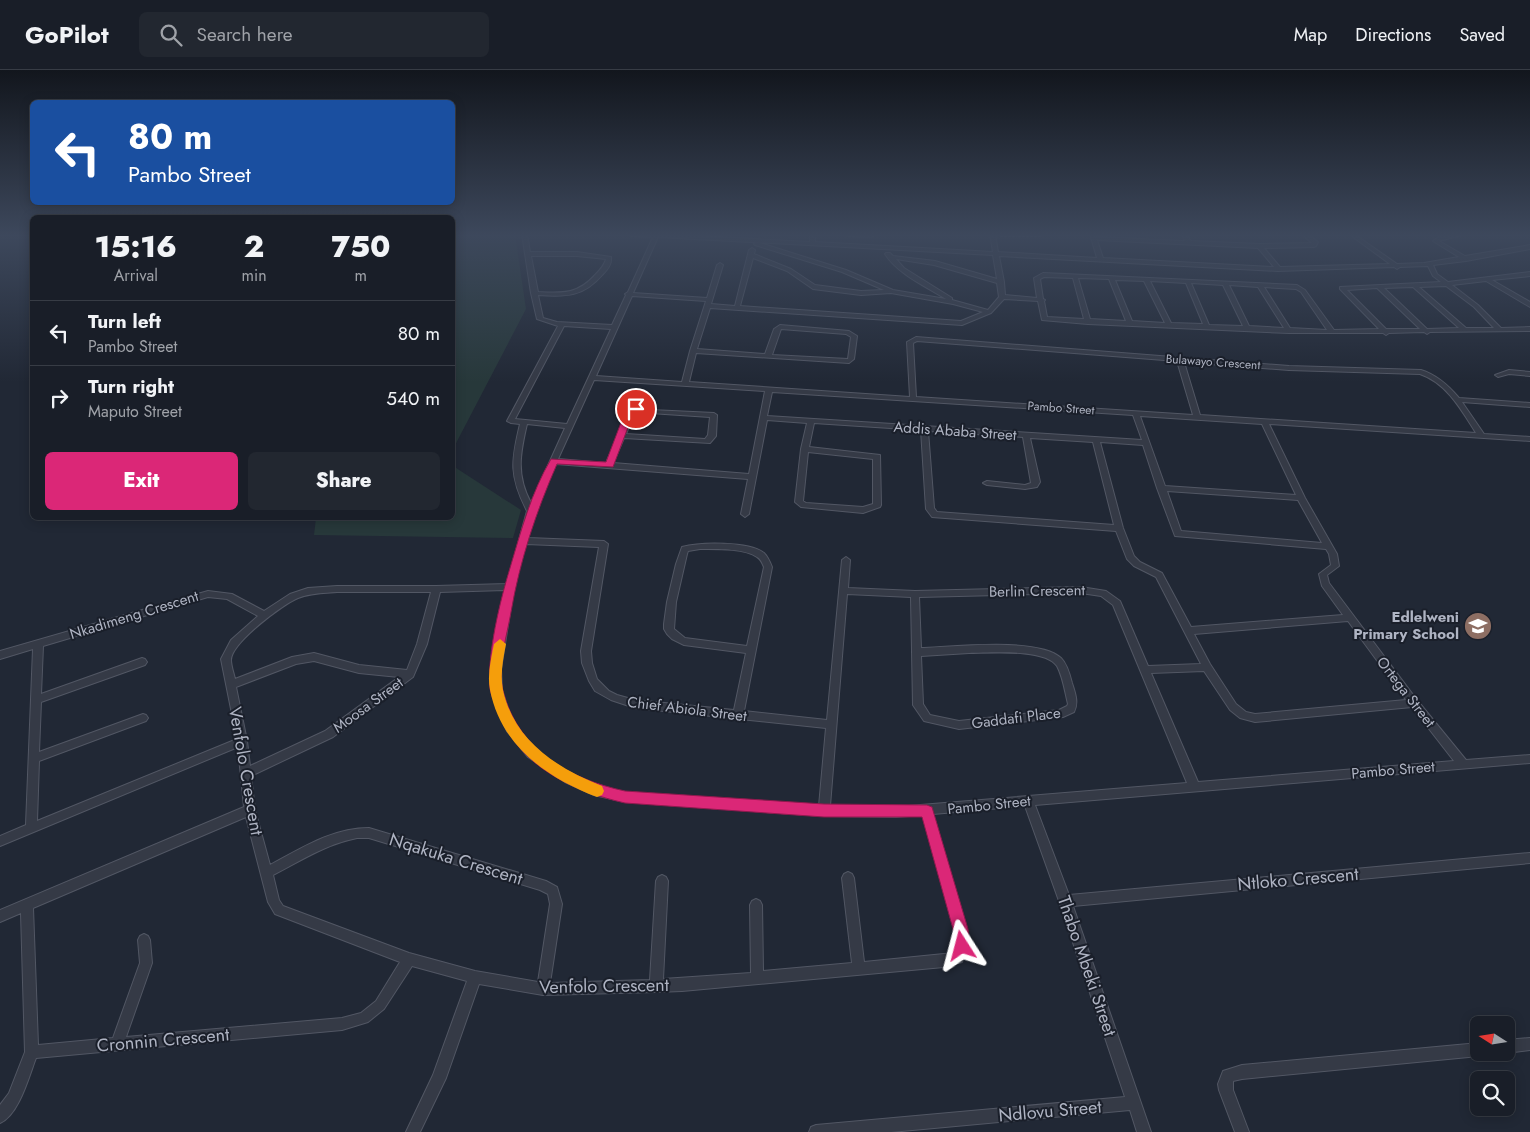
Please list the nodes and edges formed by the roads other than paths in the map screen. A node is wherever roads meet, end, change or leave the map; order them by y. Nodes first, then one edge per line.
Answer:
1 (1225, 283) edge
2 (532, 284) edge
3 (590, 284) edge
4 (633, 284) edge
5 (715, 284) edge
6 (743, 284) edge
7 (808, 284) edge
8 (872, 284) edge
9 (925, 284) edge
10 (1001, 284) edge
11 (1038, 284) edge
12 (1077, 284) edge
13 (1114, 284) edge
14 (1148, 284) edge
15 (1189, 284) edge
16 (1235, 284) edge
17 (1446, 284) junction
18 (1451, 284) edge
19 (1494, 284) edge
20 (1260, 285) junction
21 (1414, 285) junction
22 (1378, 286) junction
23 (892, 292) junction
24 (534, 293) junction
25 (628, 294) junction
26 (1002, 297) junction
27 (1042, 300) junction
28 (954, 302) junction
29 (709, 303) junction
30 (1530, 305) edge
31 (737, 308) junction
32 (989, 312) junction
33 (1088, 322) junction
34 (562, 324) junction
35 (1130, 324) junction
36 (1169, 325) junction
37 (1208, 326) junction
38 (613, 327) junction
39 (1248, 329) junction
40 (1530, 329) edge
41 (1500, 330) junction
42 (1289, 331) junction
43 (1466, 331) junction
44 (1332, 332) junction
45 (1427, 332) junction
46 (1386, 333) junction
47 (693, 350) junction
48 (768, 356) junction
49 (1180, 360) junction
50 (1530, 374) edge
51 (1498, 375) dead end
52 (592, 378) junction
53 (685, 383) junction
54 (769, 389) junction
55 (913, 398) junction
56 (1456, 400) junction
57 (1530, 405) edge
58 (1136, 413) junction
59 (1197, 416) junction
60 (764, 418) junction
61 (511, 421) joint
62 (810, 421) junction
63 (1264, 421) junction
64 (524, 422) junction
65 (570, 426) junction
66 (924, 429) junction
67 (1026, 435) junction
68 (1481, 435) junction
69 (621, 436) junction
70 (1530, 439) edge
71 (1096, 440) junction
72 (1147, 443) junction
73 (805, 449) junction
74 (554, 461) junction
75 (609, 465) junction
76 (753, 476) junction
77 (987, 483) dead end
78 (1162, 488) junction
79 (1301, 498) junction
80 (532, 511) junction
81 (745, 514) dead end
82 (1119, 528) junction
83 (523, 541) junction
84 (1328, 546) junction
85 (846, 560) dead end
86 (510, 587) junction
87 (436, 589) junction
88 (844, 591) junction
89 (915, 594) junction
90 (264, 615) junction
91 (1349, 618) junction
92 (1188, 631) junction
93 (38, 644) junction
94 (752, 650) junction
95 (918, 652) junction
96 (0, 655) edge
97 (142, 662) dead end
98 (1207, 667) junction
99 (1145, 670) junction
100 (410, 674) junction
101 (231, 685) junction
102 (36, 700) junction
103 (1414, 703) junction
104 (738, 715) junction
105 (143, 718) dead end
106 (830, 724) junction
107 (242, 741) junction
108 (34, 758) junction
109 (1530, 759) edge
110 (1463, 764) junction
111 (246, 773) junction
112 (1194, 786) junction
113 (1028, 801) junction
114 (250, 810) junction
115 (824, 811) junction
116 (927, 811) junction
117 (32, 827) junction
118 (0, 840) edge
119 (1530, 858) edge
120 (267, 872) junction
121 (848, 878) dead end
122 (662, 882) dead end
123 (1065, 900) junction
124 (27, 905) junction
125 (756, 905) dead end
126 (0, 916) edge
127 (144, 940) dead end
128 (409, 959) junction
129 (860, 969) junction
130 (475, 977) junction
131 (758, 978) junction
132 (656, 986) junction
133 (542, 989) junction
134 (117, 1044) junction
135 (1530, 1044) edge
136 (1515, 1045) edge
137 (1470, 1050) edge
138 (32, 1052) junction
139 (1134, 1103) junction
140 (0, 1116) edge
141 (413, 1132) edge
142 (816, 1132) edge
143 (1144, 1132) edge
144 (1242, 1132) edge

1 - 39 street
2 - 24 street
3 - 24 street
4 - 25 street, Pambo Street
5 - 29 street
6 - 31 street
7 - 23 street
8 - 23 street
9 - 28 street
10 - 26 street
11 - 27 street
12 - 33 street
13 - 35 street
14 - 36 street
15 - 37 street
16 - 20 street
17 - 18 street
17 - 21 street
17 - 41 street
19 - 30 street
20 - 42 street
20 - 44 street
21 - 22 street
21 - 43 street
22 - 45 street
22 - 46 street
23 - 28 street
24 - 34 street
25 - 29 street
25 - 38 street, Pambo Street
26 - 27 street
26 - 32 street
27 - 33 street
28 - 32 street
29 - 31 street
29 - 47 street
31 - 32 street
33 - 35 street
34 - 38 street
34 - 61 street
35 - 36 street
36 - 37 street
37 - 39 street
38 - 52 street, Pambo Street
39 - 42 street
40 - 41 street
41 - 43 street
42 - 44 street
43 - 45 street
44 - 46 street
45 - 46 street
47 - 48 street
47 - 53 street
48 - 48 street
49 - 55 street, Bulawayo Crescent
49 - 56 street, Bulawayo Crescent
49 - 59 street
50 - 51 street
52 - 53 street, Pambo Street
52 - 65 street, Pambo Street
53 - 54 street, Pambo Street
54 - 55 street, Pambo Street
54 - 60 street
55 - 58 street, Pambo Street
56 - 57 street
56 - 68 street, Bulawayo Crescent
58 - 59 street, Pambo Street
58 - 72 street
59 - 63 street, Pambo Street
60 - 62 street, Addis Ababa Street
60 - 76 street
61 - 64 street
62 - 66 street, Addis Ababa Street
62 - 73 street
63 - 68 street, Pambo Street
63 - 79 street
64 - 65 street
64 - 80 street
65 - 74 street, Pambo Street
66 - 67 street, Addis Ababa Street
66 - 82 street
67 - 71 street, Addis Ababa Street
67 - 77 street
68 - 70 street, Pambo Street
69 - 69 street
69 - 75 street
71 - 72 street, Addis Ababa Street
71 - 82 street
72 - 78 street
73 - 73 street
74 - 75 street
74 - 80 street, Pambo Street
75 - 76 street
76 - 81 street
78 - 79 street
78 - 84 street
79 - 84 street
80 - 83 street, Pambo Street
82 - 92 street
83 - 86 street, Pambo Street
83 - 104 street, Chief Abiola Street
84 - 91 street, Ortega Street
85 - 88 street
86 - 87 street, Venfolo Crescent
86 - 115 street, Pambo Street
87 - 90 street, Venfolo Crescent
87 - 100 street, Moosa Street
88 - 89 street, Berlin Crescent
88 - 106 street
89 - 95 street, Gaddafi Place
89 - 99 street, Berlin Crescent
90 - 93 street, Nkadimeng Crescent
90 - 101 street, Venfolo Crescent
91 - 92 street
91 - 103 street, Ortega Street
92 - 98 street
93 - 96 street, Nkadimeng Crescent
93 - 102 street
94 - 94 street
94 - 104 street
95 - 95 street, Gaddafi Place
97 - 102 street
98 - 99 street
98 - 103 street
99 - 112 street, Berlin Crescent
100 - 101 street
100 - 111 street, Moosa Street
101 - 107 street, Venfolo Crescent
102 - 108 street
103 - 110 street, Ortega Street
104 - 106 street, Chief Abiola Street
105 - 108 street
106 - 115 street
107 - 111 street, Venfolo Crescent
107 - 117 street
108 - 117 street
109 - 110 street, Pambo Street
110 - 112 street, Pambo Street
111 - 114 street, Venfolo Crescent
112 - 113 street, Pambo Street
113 - 116 street, Pambo Street
113 - 123 street, Thabo Mbeki Street
114 - 120 street, Venfolo Crescent
114 - 124 street
115 - 116 street, Pambo Street
116 - 129 street, Venfolo Crescent
117 - 118 street
119 - 123 street, Ntloko Crescent
120 - 128 street, Venfolo Crescent
120 - 133 street, Nqakuka Crescent
121 - 129 street
122 - 132 street
123 - 139 street, Thabo Mbeki Street
124 - 126 street
124 - 138 street
125 - 131 street
127 - 134 street
128 - 130 street, Venfolo Crescent
128 - 134 street, Cronnin Crescent
129 - 131 street, Venfolo Crescent
130 - 133 street, Venfolo Crescent
130 - 141 street
131 - 132 street, Venfolo Crescent
132 - 133 street, Venfolo Crescent
134 - 138 street, Cronnin Crescent
135 - 136 street
137 - 144 street
138 - 140 street
139 - 142 street, Ndlovu Street
139 - 143 street, Thabo Mbeki Street

